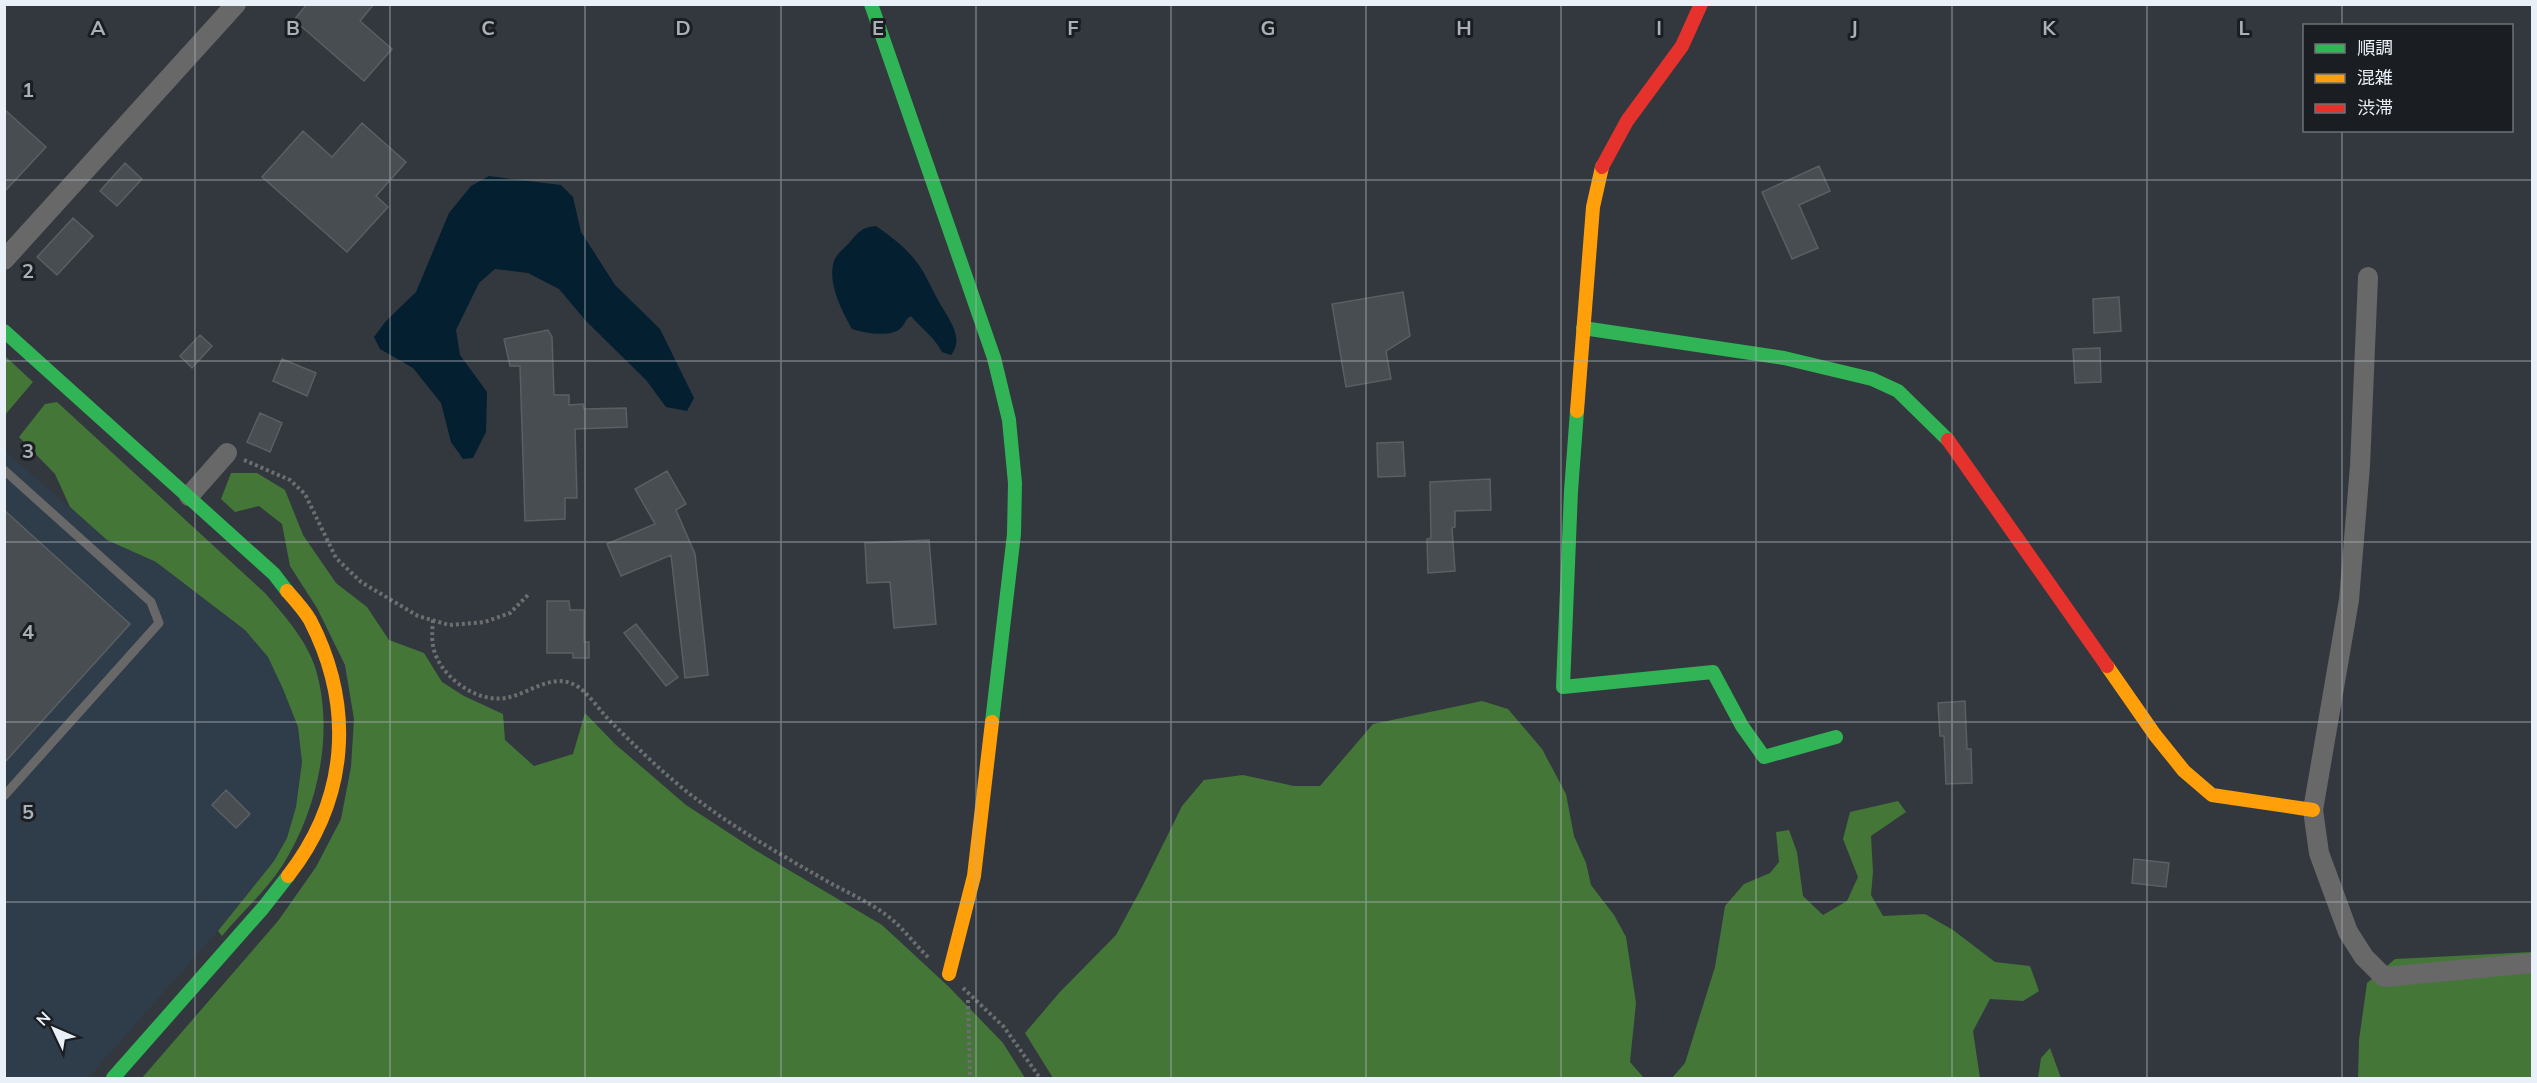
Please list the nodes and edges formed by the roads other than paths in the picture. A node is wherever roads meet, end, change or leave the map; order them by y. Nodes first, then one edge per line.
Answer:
1 (236, 4) edge
2 (871, 4) edge
3 (1701, 4) edge
4 (4, 260) edge
5 (2368, 276) dead end
6 (1583, 328) junction
7 (4, 331) edge
8 (227, 453) road end
9 (4, 470) edge
10 (189, 496) junction
11 (1836, 737) dead end
12 (4, 796) edge
13 (2313, 810) junction
14 (2532, 963) edge
15 (949, 974) road end
16 (113, 1078) edge

1 - 4 street
2 - 15 street
3 - 6 street
5 - 13 street
6 - 11 street
6 - 13 street
7 - 10 street
8 - 10 street
9 - 12 lane
10 - 16 street
13 - 14 street

